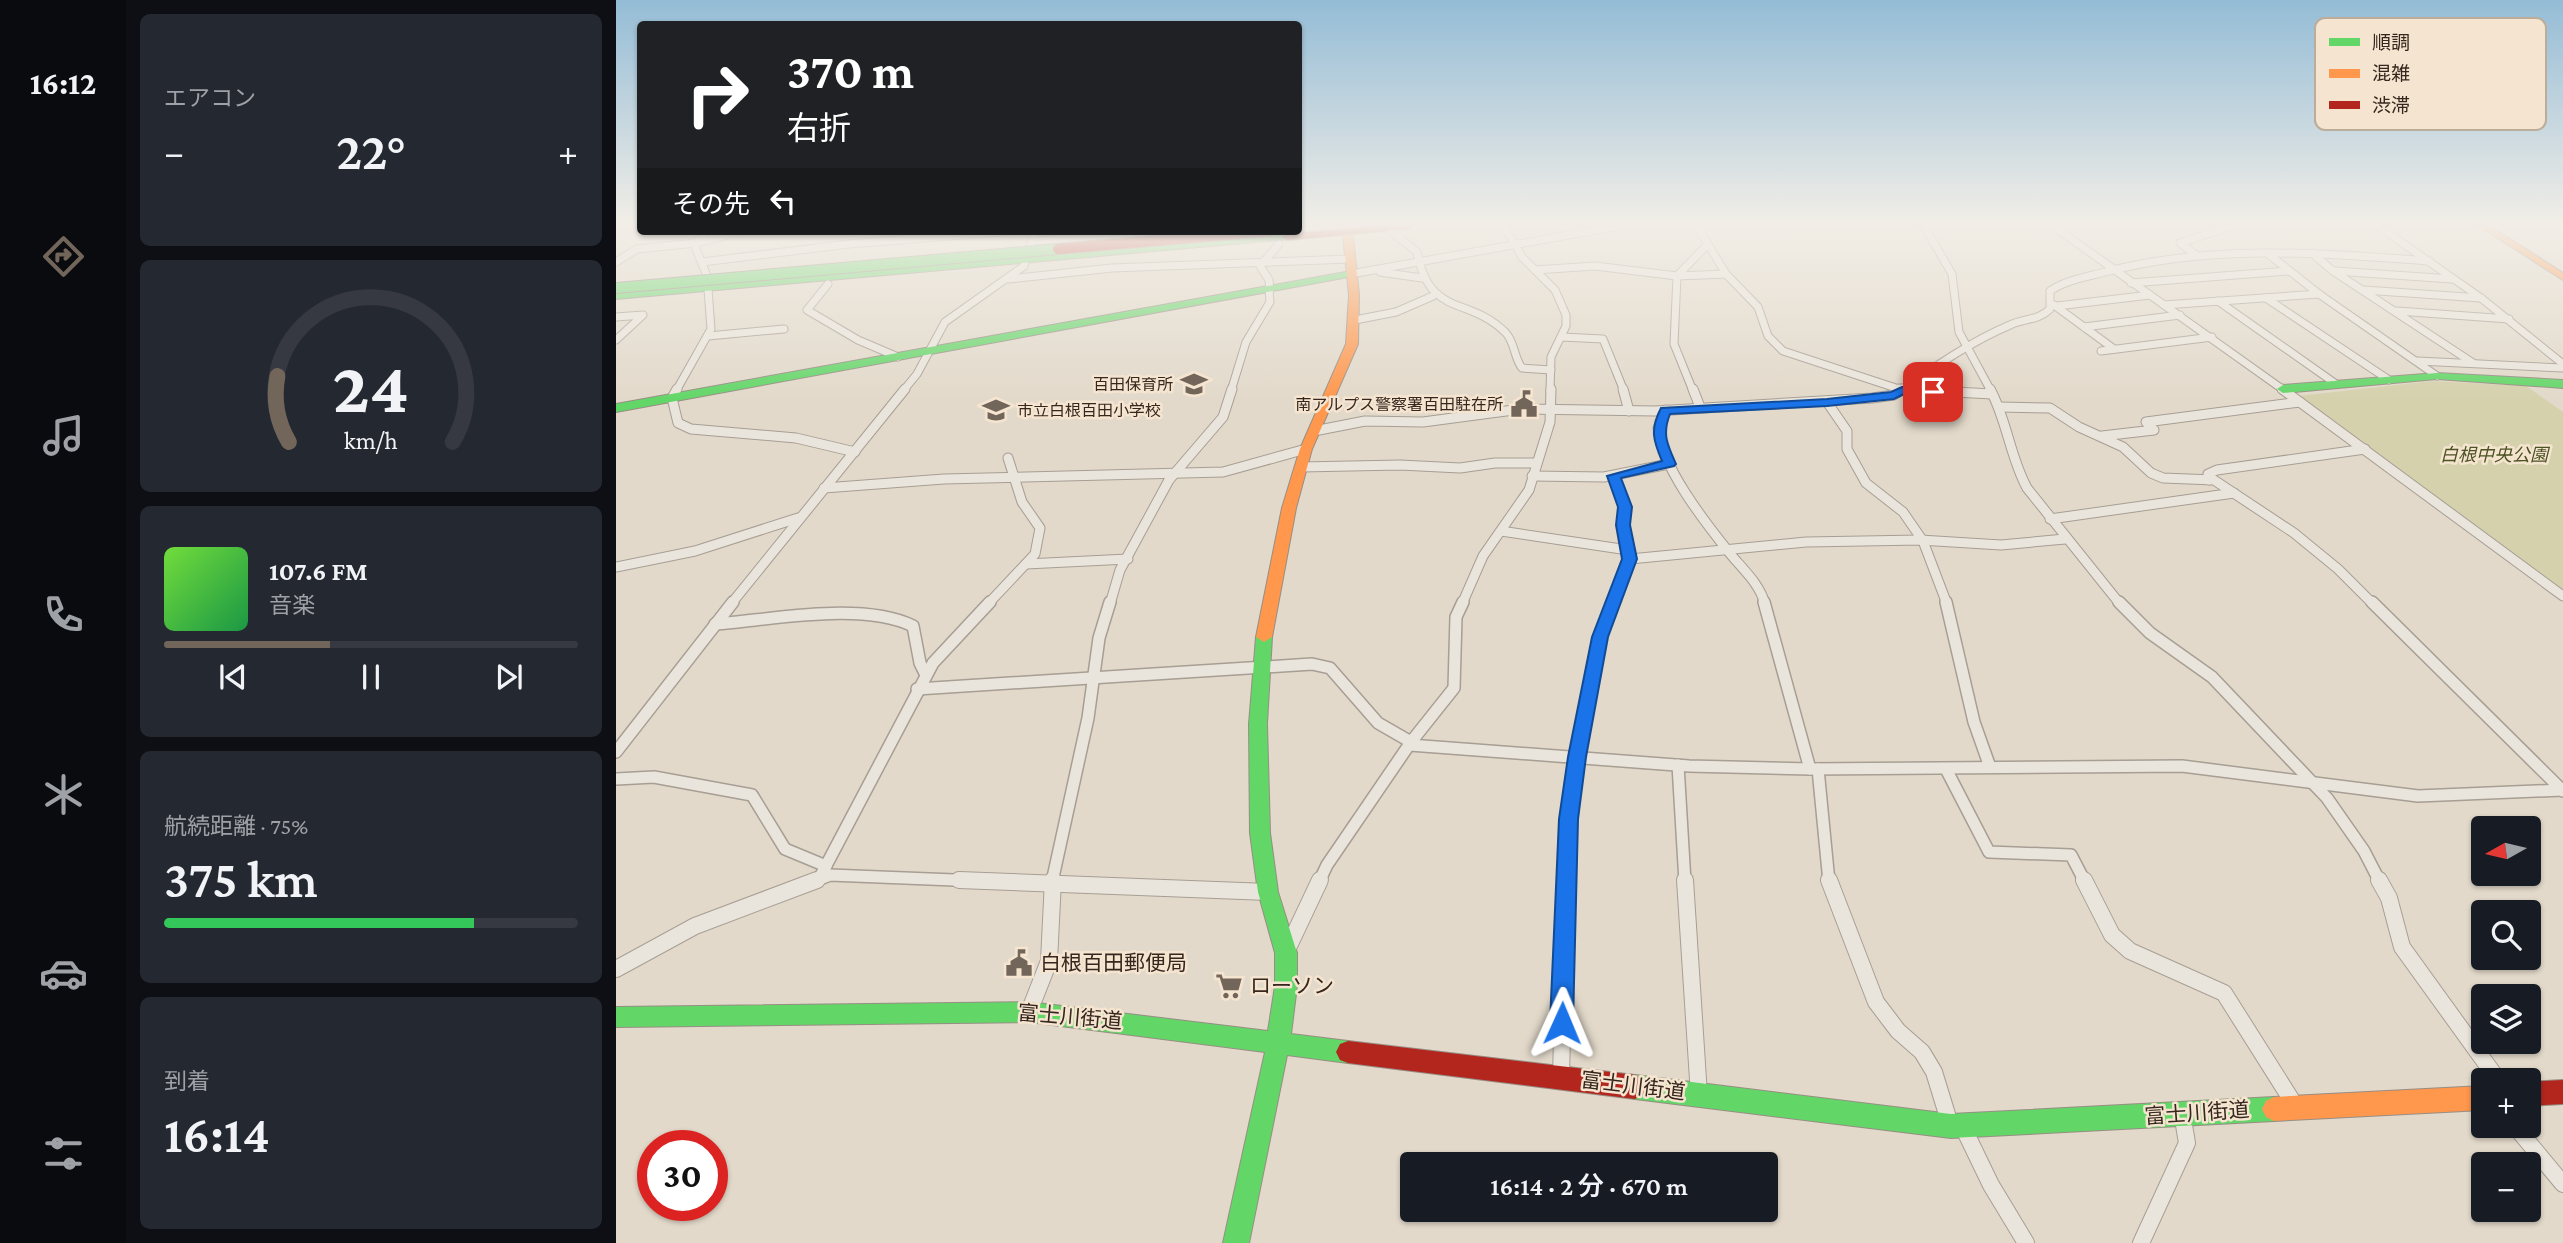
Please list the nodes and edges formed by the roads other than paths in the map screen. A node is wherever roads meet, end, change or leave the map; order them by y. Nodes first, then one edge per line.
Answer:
1 (667, 284) edge
2 (707, 284) edge
3 (828, 284) dead end
4 (999, 284) edge
5 (1269, 284) edge
6 (1293, 284) edge
7 (1356, 284) edge
8 (1426, 284) edge
9 (1549, 284) edge
10 (1677, 284) edge
11 (1736, 284) edge
12 (1955, 284) edge
13 (2064, 284) edge
14 (2133, 284) edge
15 (2307, 284) edge
16 (2352, 284) edge
17 (2462, 284) edge
18 (1269, 290) junction
19 (2361, 290) junction
20 (2319, 293) junction
21 (2150, 295) junction
22 (616, 296) edge
23 (1433, 296) junction
24 (2266, 297) junction
25 (2481, 298) junction
26 (2218, 301) junction
27 (2164, 304) junction
28 (2054, 305) junction
29 (2394, 311) junction
30 (2180, 315) junction
31 (616, 317) edge
32 (2509, 319) junction
33 (1355, 320) junction
34 (2084, 327) junction
35 (784, 329) dead end
36 (708, 336) junction
37 (1561, 337) junction
38 (2212, 337) junction
39 (616, 341) edge
40 (1966, 347) junction
41 (2114, 349) junction
42 (2101, 351) dead end
43 (926, 352) junction
44 (898, 357) junction
45 (2416, 361) junction
46 (2473, 363) junction
47 (2563, 366) edge
48 (1551, 370) junction
49 (2437, 376) junction
50 (2389, 380) junction
51 (2336, 384) junction
52 (2563, 384) edge
53 (2283, 389) junction
54 (1902, 390) junction
55 (1992, 394) junction
56 (672, 398) junction
57 (1827, 402) junction
58 (2300, 402) junction
59 (1700, 407) junction
60 (2000, 407) junction
61 (616, 408) edge
62 (1551, 410) junction
63 (1666, 410) junction
64 (1629, 411) junction
65 (1314, 431) junction
66 (2098, 436) junction
67 (1306, 449) junction
68 (2365, 449) junction
69 (855, 452) junction
70 (1008, 458) dead end
71 (1536, 463) junction
72 (1669, 464) junction
73 (1301, 467) junction
74 (1175, 475) junction
75 (1532, 475) junction
76 (1614, 476) junction
77 (1015, 477) junction
78 (2209, 480) junction
79 (824, 488) junction
80 (2234, 493) junction
81 (798, 518) junction
82 (2050, 519) junction
83 (1501, 531) junction
84 (2065, 538) junction
85 (1923, 541) junction
86 (1727, 550) junction
87 (1629, 555) junction
88 (1128, 559) junction
89 (1026, 565) junction
90 (616, 567) edge
91 (2563, 596) edge
92 (715, 624) junction
93 (1262, 666) junction
94 (926, 674) junction
95 (1091, 677) junction
96 (917, 689) junction
97 (1411, 744) junction
98 (616, 752) edge
99 (1577, 757) junction
100 (1678, 765) junction
101 (1990, 767) junction
102 (1947, 768) junction
103 (1814, 769) junction
104 (616, 779) edge
105 (2315, 785) junction
106 (2562, 790) edge
107 (823, 872) junction
108 (1052, 884) junction
109 (1268, 892) junction
110 (1286, 953) junction
111 (616, 969) edge
112 (1029, 1012) junction
113 (616, 1017) edge
114 (1278, 1044) junction
115 (2489, 1068) edge
116 (1561, 1077) junction
117 (2563, 1093) edge
118 (2541, 1094) edge
119 (1699, 1095) junction
120 (2471, 1099) edge
121 (2295, 1107) junction
122 (2182, 1114) junction
123 (1957, 1127) junction
124 (2525, 1138) edge
125 (2563, 1184) edge
126 (1236, 1243) edge
127 (2026, 1243) edge
128 (2141, 1243) edge

1 - 22 main road
2 - 36 street
3 - 44 street
4 - 43 street
5 - 18 street
6 - 18 main road
7 - 33 main road
8 - 23 street
9 - 37 street
10 - 59 street
11 - 54 street
12 - 40 street
13 - 28 street
14 - 21 street
15 - 20 street
16 - 19 street
17 - 25 street
18 - 43 main road
18 - 74 street
19 - 25 street
19 - 29 street
20 - 24 street
20 - 45 street
21 - 27 street
21 - 28 street
23 - 33 street
23 - 48 street
24 - 26 street
24 - 50 street
25 - 32 street
26 - 27 street
26 - 51 street
27 - 30 street
28 - 34 street
28 - 40 street
29 - 32 street
29 - 46 street
30 - 34 street
30 - 38 street
31 - 39 street
32 - 47 street
33 - 65 main road
34 - 41 street
35 - 36 street
36 - 56 street
37 - 48 street
37 - 64 street
38 - 41 street
38 - 53 street
40 - 54 street
40 - 55 street
41 - 42 street
43 - 44 main road
43 - 69 street
44 - 56 main road
45 - 46 street
45 - 49 street
46 - 47 street
48 - 62 street
49 - 50 main road
49 - 52 main road
50 - 51 main road
51 - 53 main road
53 - 58 street
54 - 55 street
54 - 57 street
55 - 60 street
56 - 61 main road
56 - 69 street
57 - 59 street
57 - 85 street
58 - 66 street
58 - 68 street
59 - 63 street
60 - 66 street
60 - 82 street
62 - 64 street
62 - 65 street
62 - 71 street
63 - 64 street
63 - 72 street
65 - 67 main road
66 - 78 street
67 - 73 main road
67 - 74 street
68 - 78 street
68 - 91 street
69 - 79 street
70 - 77 street
71 - 73 street
71 - 75 street
72 - 76 street
72 - 86 street
73 - 93 main road
74 - 77 street
74 - 88 street
75 - 76 street
75 - 83 street
76 - 87 street
77 - 79 street
77 - 89 street
78 - 80 street
79 - 81 street
80 - 82 street
80 - 106 street
81 - 90 street
81 - 92 street
82 - 84 street
83 - 87 street
83 - 97 street
84 - 85 street
84 - 105 street
85 - 86 street
85 - 101 street
86 - 87 street
86 - 103 street
87 - 99 street
88 - 89 street
88 - 95 street
89 - 94 street
92 - 94 street
92 - 98 street
93 - 95 street
93 - 97 street
93 - 109 main road
94 - 96 street
95 - 96 street
95 - 108 street
96 - 107 street
97 - 99 street
97 - 110 street
99 - 100 street
99 - 116 street
100 - 103 street
100 - 119 street
101 - 102 street
101 - 105 street
102 - 103 street
102 - 121 street
103 - 123 street
104 - 107 street
105 - 106 street
105 - 115 street
107 - 108 street
107 - 111 street
108 - 109 street
108 - 112 street
109 - 110 main road
110 - 114 main road
112 - 113 main road, 富士川街道
112 - 114 main road, 富士川街道
114 - 116 main road, 富士川街道
114 - 126 main road
116 - 119 main road, 富士川街道
117 - 118 main road
119 - 123 main road, 富士川街道
120 - 121 main road, 富士川街道
121 - 122 main road, 富士川街道
122 - 123 main road, 富士川街道
122 - 128 street
123 - 127 street
124 - 125 street

